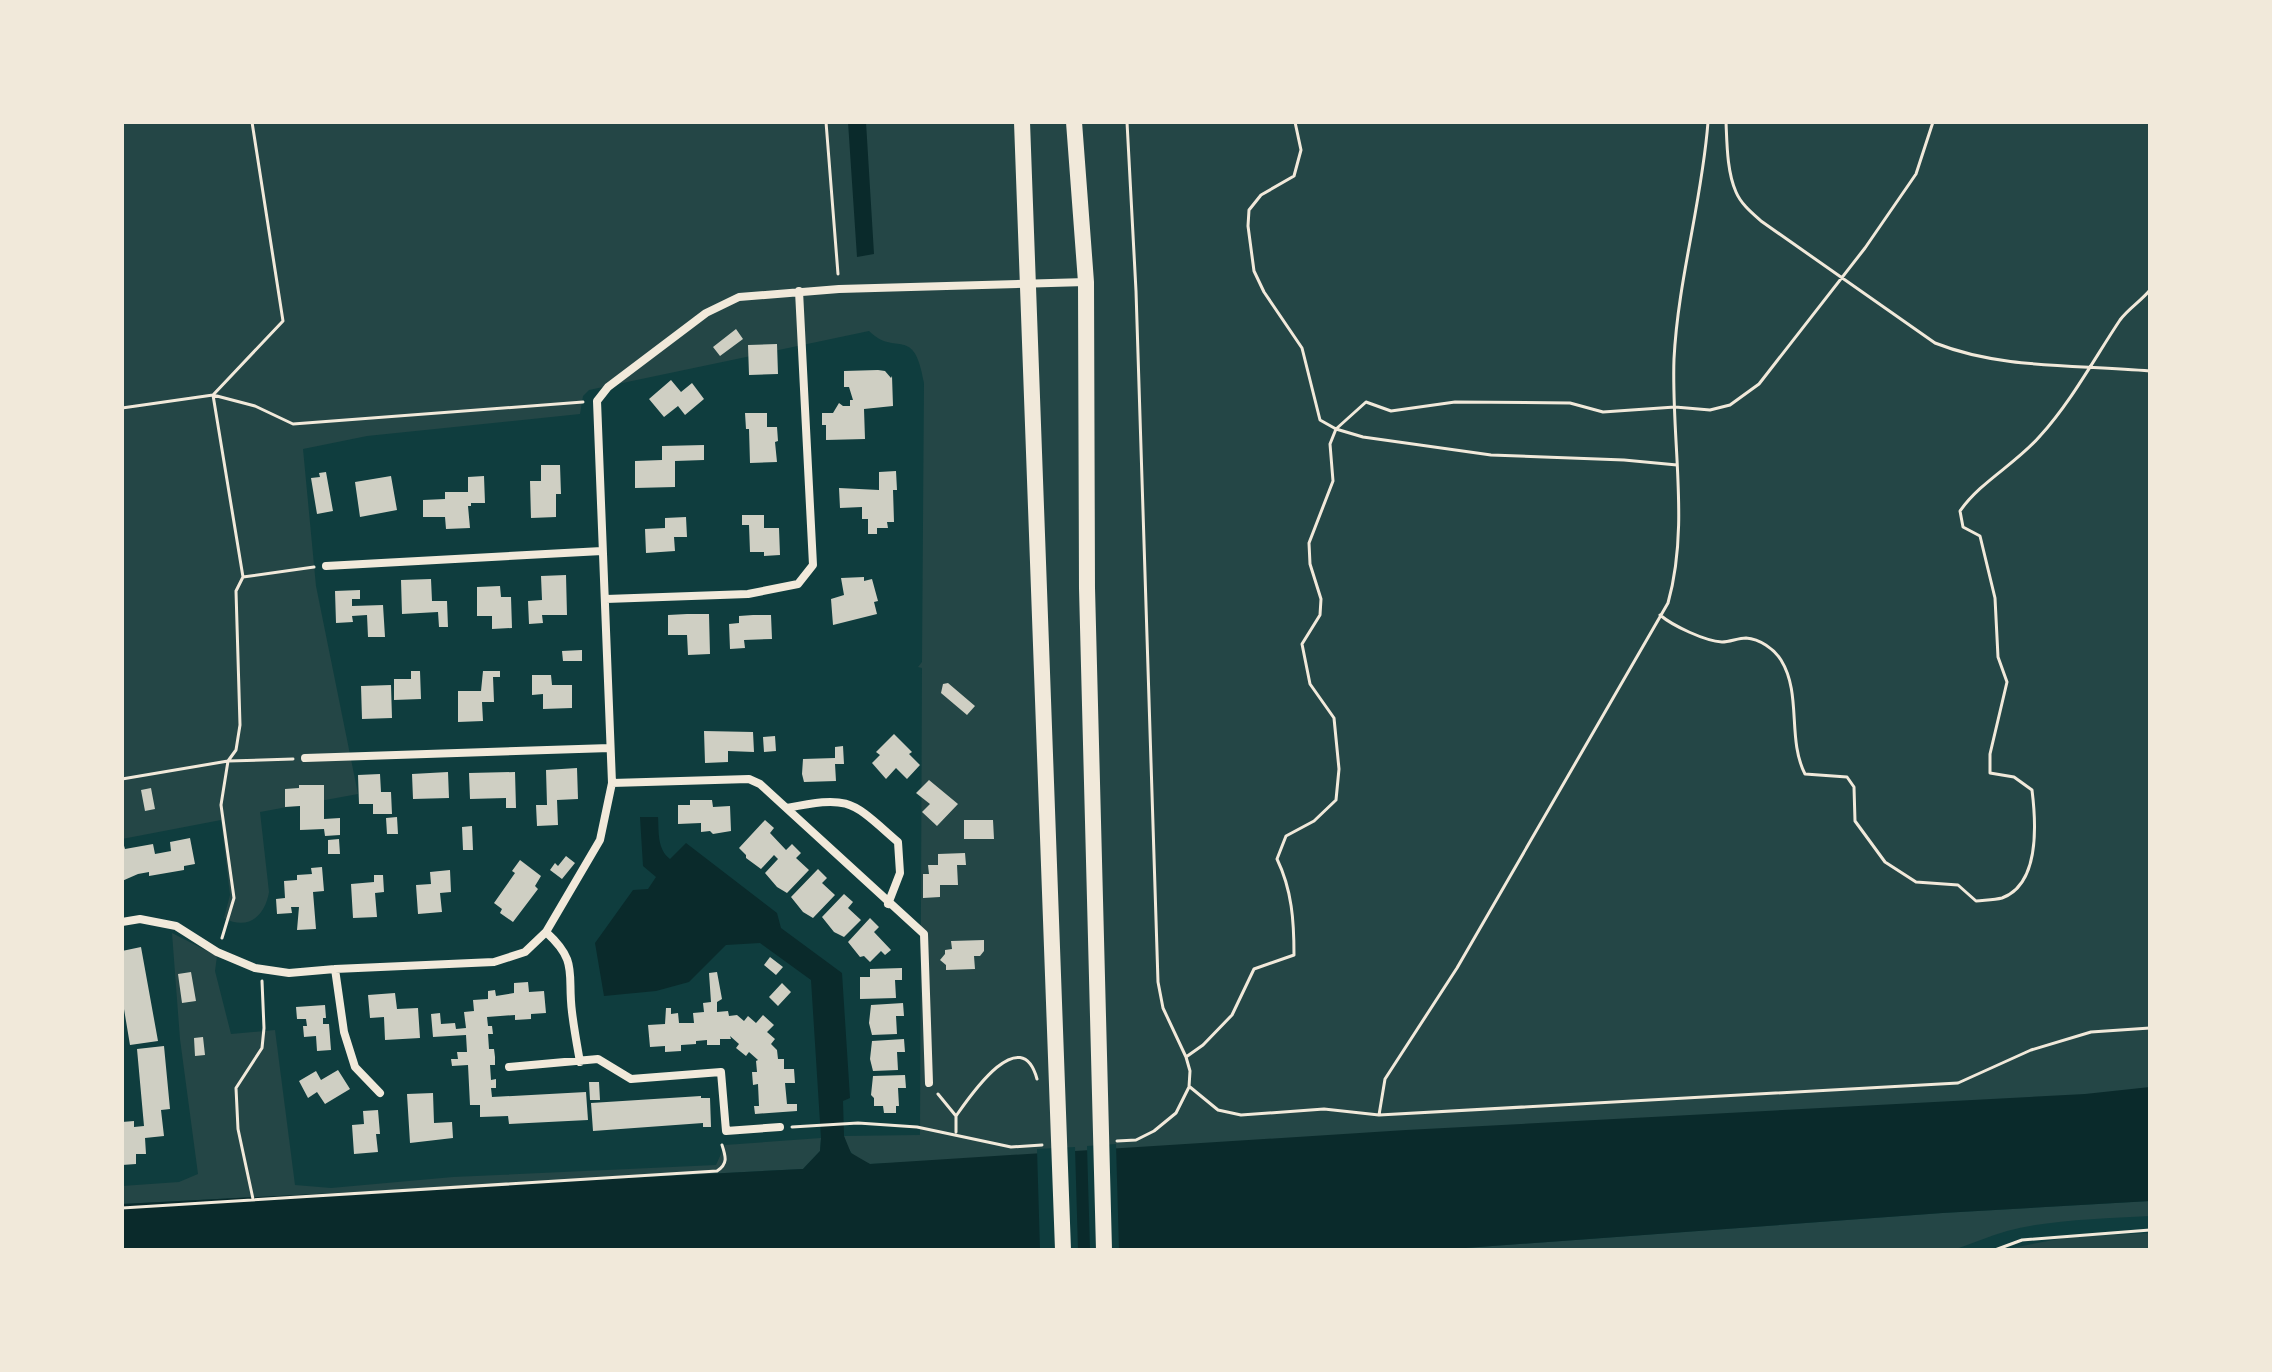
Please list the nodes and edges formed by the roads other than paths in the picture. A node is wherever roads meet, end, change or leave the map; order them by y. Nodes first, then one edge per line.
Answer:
1 (1022, 122) edge
2 (1074, 122) edge
3 (1086, 282) junction
4 (1030, 283) junction
5 (799, 291) junction
6 (602, 551) junction
7 (326, 566) road end
8 (606, 599) junction
9 (610, 748) junction
10 (305, 758) road end
11 (612, 783) junction
12 (787, 808) junction
13 (888, 904) junction
14 (122, 922) edge
15 (546, 932) junction
16 (335, 969) junction
17 (580, 1062) junction
18 (509, 1067) dead end
19 (929, 1083) road end
20 (380, 1093) dead end
21 (780, 1127) dead end
22 (1063, 1250) edge
23 (1104, 1250) edge

1 - 4 main road
2 - 3 main road
3 - 4 street
3 - 23 main road
4 - 5 street
4 - 22 main road
5 - 6 street
5 - 8 street
6 - 7 street
6 - 8 street
8 - 9 street
9 - 10 street
9 - 11 street
11 - 12 street
11 - 15 street
12 - 13 street
12 - 13 street
13 - 19 street
14 - 16 street
15 - 16 street
15 - 17 street
16 - 20 street
17 - 18 street
17 - 21 street

